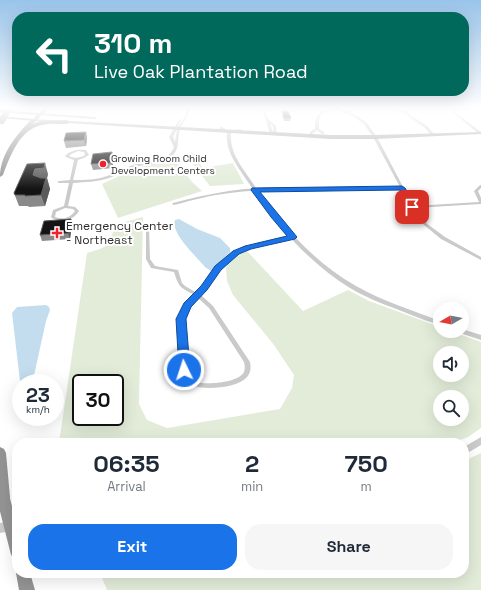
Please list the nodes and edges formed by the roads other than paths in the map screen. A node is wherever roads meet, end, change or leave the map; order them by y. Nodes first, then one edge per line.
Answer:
1 (21, 135) edge
2 (177, 135) edge
3 (229, 135) edge
4 (312, 135) edge
5 (323, 135) joint
6 (401, 135) edge
7 (374, 136) junction
8 (76, 159) junction
9 (0, 175) edge
10 (59, 182) dead end
11 (71, 182) junction
12 (481, 186) edge
13 (402, 188) junction
14 (254, 190) junction
15 (481, 203) edge
16 (174, 204) dead end
17 (66, 207) junction
18 (412, 207) junction
19 (147, 228) dead end
20 (293, 237) junction
21 (481, 259) edge
22 (198, 295) junction
23 (433, 320) edge
24 (469, 334) edge
25 (481, 338) edge
26 (481, 441) edge
27 (469, 448) edge
28 (0, 453) edge
29 (1, 491) edge
30 (12, 526) edge
31 (0, 528) edge
32 (12, 533) edge
33 (24, 578) edge
34 (28, 590) edge

1 - 9 highway
2 - 11 street
3 - 14 street
4 - 5 main road
5 - 7 main road
6 - 7 main road
7 - 13 street
8 - 8 street
8 - 11 street
10 - 11 street
11 - 17 street
12 - 15 street
13 - 14 street
13 - 18 street
14 - 16 street
14 - 20 street
15 - 18 street
17 - 17 street
18 - 21 street
19 - 22 street
20 - 22 street
20 - 23 street
22 - 22 street
24 - 25 street
26 - 27 street
28 - 29 highway
29 - 32 highway, bridge
30 - 31 street
33 - 34 highway

